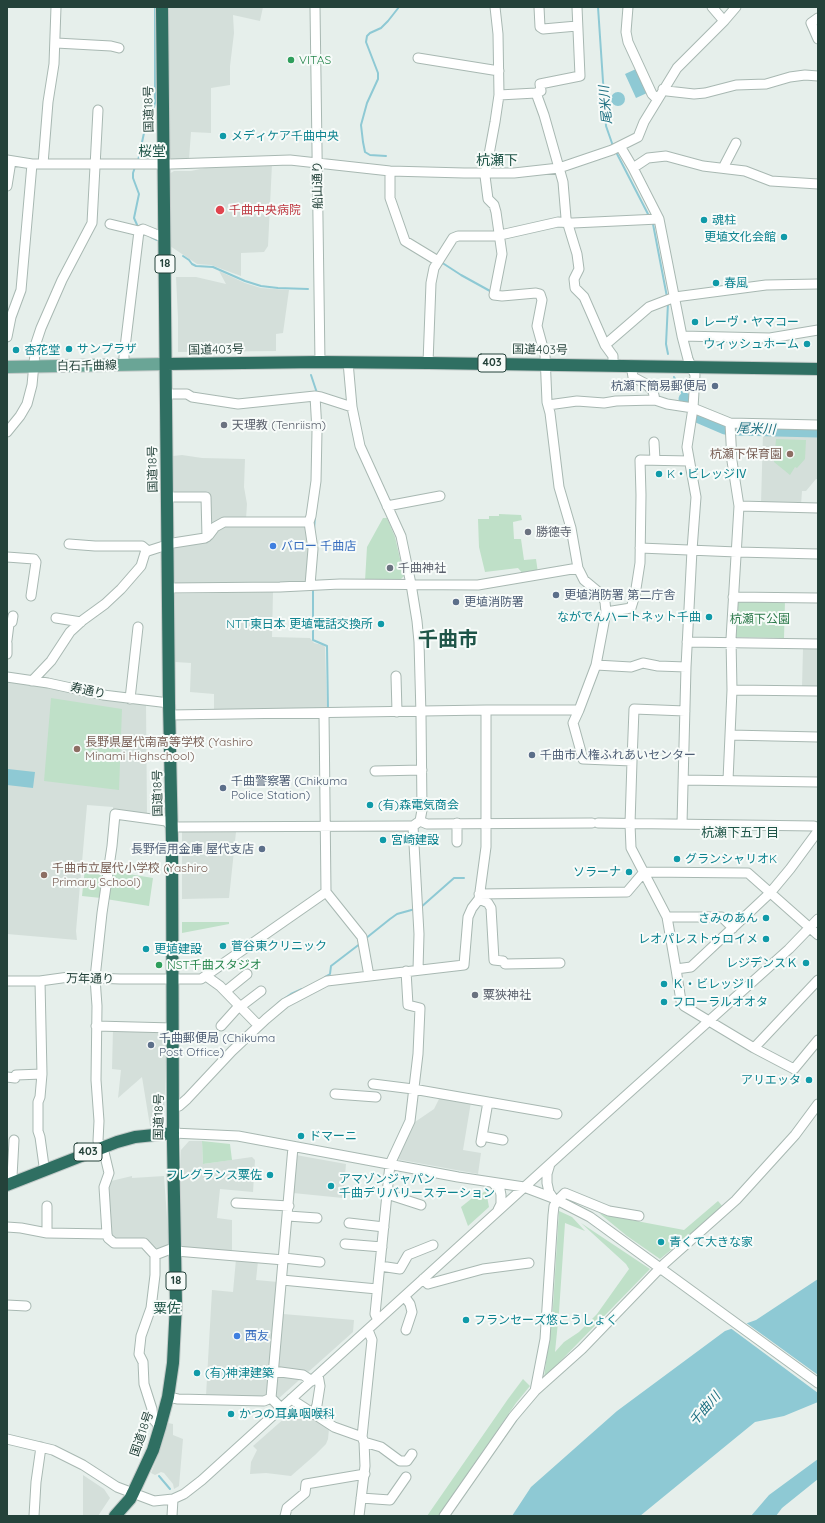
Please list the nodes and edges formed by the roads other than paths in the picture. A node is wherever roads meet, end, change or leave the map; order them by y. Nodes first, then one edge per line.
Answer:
1 (56, 7) edge
2 (162, 7) edge
3 (315, 7) edge
4 (495, 7) edge
5 (539, 7) edge
6 (577, 7) edge
7 (628, 7) edge
8 (712, 7) edge
9 (736, 7) edge
10 (818, 18) edge
11 (724, 22) junction
12 (577, 26) junction
13 (818, 39) edge
14 (56, 43) junction
15 (119, 48) dead end
16 (418, 58) dead end
17 (499, 71) junction
18 (818, 76) edge
19 (663, 89) junction
20 (536, 93) junction
21 (498, 95) junction
22 (657, 99) junction
23 (98, 110) dead end
24 (736, 142) dead end
25 (617, 147) junction
26 (9, 160) edge
27 (318, 163) junction
28 (32, 164) junction
29 (43, 164) junction
30 (95, 164) junction
31 (164, 164) junction
32 (559, 168) junction
33 (633, 168) junction
34 (723, 168) junction
35 (390, 171) junction
36 (486, 173) junction
37 (818, 184) edge
38 (7, 186) edge
39 (659, 219) junction
40 (567, 223) junction
41 (110, 224) dead end
42 (141, 230) junction
43 (499, 235) junction
44 (165, 238) junction
45 (438, 261) junction
46 (818, 284) edge
47 (675, 296) junction
48 (818, 330) edge
49 (682, 336) junction
50 (7, 337) edge
51 (605, 346) junction
52 (320, 362) junction
53 (348, 362) junction
54 (428, 363) junction
55 (166, 364) junction
56 (546, 364) junction
57 (124, 365) junction
58 (613, 365) junction
59 (35, 366) junction
60 (632, 366) junction
61 (691, 366) junction
62 (7, 367) edge
63 (818, 369) edge
64 (166, 394) junction
65 (315, 396) junction
66 (655, 400) junction
67 (548, 405) junction
68 (352, 407) junction
69 (693, 408) junction
70 (818, 425) edge
71 (730, 427) junction
72 (7, 432) edge
73 (654, 442) dead end
74 (655, 460) junction
75 (689, 461) junction
76 (440, 496) dead end
77 (167, 497) junction
78 (387, 506) junction
79 (738, 506) junction
80 (818, 508) edge
81 (309, 522) junction
82 (207, 537) junction
83 (69, 544) dead end
84 (168, 545) junction
85 (640, 548) junction
86 (148, 550) junction
87 (692, 550) junction
88 (737, 552) junction
89 (818, 554) edge
90 (7, 557) edge
91 (578, 568) junction
92 (411, 584) junction
93 (313, 585) junction
94 (168, 588) junction
95 (31, 596) dead end
96 (734, 597) junction
97 (818, 598) edge
98 (606, 612) junction
99 (13, 616) dead end
100 (56, 618) dead end
101 (81, 622) junction
102 (138, 627) dead end
103 (7, 641) edge
104 (687, 642) junction
105 (732, 642) junction
106 (818, 644) edge
107 (7, 654) edge
108 (596, 665) junction
109 (686, 667) junction
110 (396, 676) dead end
111 (7, 677) edge
112 (32, 681) junction
113 (732, 690) junction
114 (818, 691) edge
115 (130, 699) junction
116 (169, 703) junction
117 (486, 710) junction
118 (579, 710) junction
119 (421, 711) junction
120 (685, 711) junction
121 (397, 712) junction
122 (327, 713) junction
123 (170, 715) junction
124 (730, 735) junction
125 (818, 737) edge
126 (632, 761) junction
127 (422, 770) junction
128 (375, 771) dead end
129 (683, 780) junction
130 (728, 780) junction
131 (818, 782) edge
132 (417, 823) junction
133 (486, 823) junction
134 (457, 824) junction
135 (630, 824) junction
136 (682, 824) junction
137 (326, 826) junction
138 (172, 827) junction
139 (818, 828) edge
140 (818, 831) edge
141 (457, 842) dead end
142 (644, 872) junction
143 (326, 892) junction
144 (770, 893) junction
145 (479, 896) junction
146 (667, 917) junction
147 (818, 919) edge
148 (733, 928) junction
149 (810, 928) junction
150 (818, 935) edge
151 (560, 963) dead end
152 (676, 969) junction
153 (418, 970) junction
154 (406, 971) junction
155 (247, 974) dead end
156 (206, 976) junction
157 (369, 976) junction
158 (95, 978) junction
159 (173, 979) junction
160 (818, 980) edge
161 (7, 981) edge
162 (40, 981) junction
163 (226, 991) junction
164 (261, 991) dead end
165 (240, 1006) junction
166 (709, 1021) junction
167 (258, 1025) junction
168 (96, 1026) junction
169 (221, 1026) dead end
170 (173, 1028) junction
171 (818, 1040) edge
172 (754, 1048) junction
173 (42, 1074) junction
174 (7, 1077) edge
175 (413, 1089) junction
176 (340, 1097) dead end
177 (488, 1102) junction
178 (818, 1104) edge
179 (173, 1107) junction
180 (557, 1114) dead end
181 (173, 1133) junction
182 (14, 1140) dead end
183 (503, 1140) dead end
184 (101, 1147) junction
185 (294, 1147) junction
186 (390, 1164) junction
187 (550, 1164) junction
188 (46, 1170) junction
189 (493, 1182) junction
190 (10, 1184) edge
191 (524, 1187) junction
192 (387, 1194) junction
193 (556, 1199) junction
194 (236, 1203) dead end
195 (421, 1205) dead end
196 (47, 1206) dead end
197 (289, 1206) junction
198 (495, 1214) junction
199 (288, 1216) junction
200 (639, 1216) dead end
201 (317, 1218) dead end
202 (349, 1223) dead end
203 (7, 1227) edge
204 (384, 1227) junction
205 (47, 1233) junction
206 (107, 1234) junction
207 (345, 1244) dead end
208 (433, 1245) dead end
209 (382, 1247) junction
210 (176, 1249) junction
211 (155, 1255) junction
212 (284, 1259) junction
213 (320, 1262) dead end
214 (529, 1263) dead end
215 (380, 1266) junction
216 (664, 1270) junction
217 (282, 1280) junction
218 (424, 1280) junction
219 (377, 1289) junction
220 (405, 1297) junction
221 (7, 1305) edge
222 (26, 1306) dead end
223 (378, 1320) junction
224 (368, 1330) junction
225 (406, 1330) dead end
226 (273, 1371) junction
227 (315, 1378) junction
228 (818, 1383) edge
229 (535, 1391) junction
230 (168, 1397) junction
231 (271, 1398) junction
232 (291, 1399) junction
233 (281, 1408) junction
234 (314, 1413) junction
235 (158, 1424) junction
236 (7, 1439) edge
237 (363, 1439) junction
238 (41, 1447) junction
239 (412, 1454) dead end
240 (365, 1474) junction
241 (406, 1478) dead end
242 (131, 1496) junction
243 (361, 1498) junction
244 (172, 1499) junction
245 (34, 1516) edge
246 (115, 1516) edge
247 (125, 1516) edge
248 (172, 1516) edge
249 (285, 1516) edge
250 (359, 1516) edge
251 (444, 1516) edge

1 - 14 street
2 - 31 highway, 国道18号 / 18
3 - 27 street, 船山通り
4 - 17 street
5 - 12 street
6 - 12 street
7 - 22 street
8 - 11 street
9 - 11 street
10 - 13 street
11 - 19 street
12 - 20 street
14 - 15 street
14 - 29 street
16 - 17 street
17 - 21 street
18 - 19 street
19 - 22 street
20 - 21 street
20 - 32 street
21 - 36 street
22 - 25 street
23 - 30 street
24 - 34 street
25 - 32 street
25 - 33 street
26 - 28 street
26 - 38 street
27 - 31 street
27 - 35 street
27 - 52 street, 船山通り
28 - 29 street
28 - 50 street
29 - 30 street
30 - 31 street
30 - 59 street
31 - 44 highway, 国道18号 / 18
32 - 36 street
32 - 40 street
33 - 34 street
33 - 39 street
34 - 37 street
35 - 36 street
35 - 45 street
36 - 43 street
39 - 40 street
39 - 47 street
40 - 43 street
40 - 51 street
41 - 42 street
42 - 44 street
42 - 57 street
43 - 45 street
43 - 56 street
44 - 55 highway, 国道18号 / 18
45 - 54 street
46 - 47 street
47 - 49 street
47 - 51 street
48 - 49 street
49 - 61 street
51 - 58 street
52 - 53 highway, 国道403号 / 403
52 - 55 highway, 国道403号 / 403
53 - 54 highway, 国道403号 / 403
53 - 68 street
54 - 56 highway, 国道403号 / 403
55 - 57 main road, 白石千曲線
55 - 64 highway, 国道18号 / 18
56 - 58 highway, 国道403号 / 403
56 - 67 street
57 - 59 main road, 白石千曲線
58 - 60 highway, 国道403号 / 403
59 - 62 main road, 白石千曲線
59 - 72 street
60 - 61 highway, 国道403号 / 403
60 - 66 street
61 - 63 highway, 国道403号 / 403
61 - 69 street
64 - 65 street
64 - 77 highway, 国道18号 / 18
65 - 68 street
65 - 81 street
66 - 67 street
66 - 69 street
67 - 91 street
68 - 78 street
69 - 71 street
69 - 75 street
70 - 71 street
71 - 79 street
73 - 74 street
74 - 75 street
74 - 85 street
75 - 87 street
76 - 78 street
77 - 82 street
77 - 84 highway, 国道18号 / 18
78 - 92 street
79 - 80 street
79 - 88 street
81 - 82 street
81 - 93 street
82 - 84 street
83 - 86 street
84 - 86 street
84 - 94 highway, 国道18号 / 18
85 - 87 street
85 - 98 street
86 - 101 street
87 - 88 street
87 - 104 street
88 - 89 street
88 - 96 street
90 - 95 street
91 - 92 street
91 - 98 street
92 - 93 street
92 - 119 street
93 - 94 street
94 - 116 highway, 国道18号 / 18
96 - 97 street
96 - 105 street
98 - 108 street
99 - 103 street
100 - 101 street
101 - 112 street
102 - 115 street
103 - 107 street
104 - 105 street
104 - 109 street
105 - 106 street
105 - 113 street
108 - 109 street
108 - 118 street
109 - 120 street
110 - 121 street
111 - 112 street, 寿通り
112 - 115 street, 寿通り
113 - 114 street
113 - 124 street
115 - 116 street, 寿通り
116 - 123 highway, 国道18号 / 18
117 - 118 street
117 - 119 street
117 - 133 street
118 - 126 street
119 - 121 street
119 - 127 street
120 - 126 street
120 - 129 street
121 - 122 street
122 - 123 street
122 - 137 street
123 - 138 highway, 国道18号 / 18
124 - 125 street
124 - 130 street
126 - 135 street
127 - 128 street
127 - 132 street
129 - 130 street
129 - 136 street
130 - 131 street
132 - 134 street
132 - 137 street
132 - 153 street
133 - 134 street
133 - 135 street
133 - 145 street
134 - 141 street
135 - 136 street
135 - 142 street
136 - 139 street
137 - 138 street
137 - 143 street
138 - 158 street
138 - 159 highway, 国道18号 / 18
140 - 144 street
142 - 144 street
142 - 145 street
142 - 146 street
143 - 156 street
143 - 157 street
144 - 148 street
144 - 149 street
145 - 151 street
145 - 153 street
146 - 148 street
146 - 152 street
147 - 149 street
148 - 152 street
149 - 150 street
149 - 166 street
152 - 166 street
153 - 154 street
154 - 157 street
154 - 175 street
155 - 163 street
156 - 159 street, 万年通り
156 - 163 street
157 - 167 street
158 - 159 street, 万年通り
158 - 162 street, 万年通り
158 - 168 street
159 - 170 highway, 国道18号 / 18
160 - 172 street
161 - 162 street, 万年通り
162 - 173 street
163 - 165 street
164 - 165 street
165 - 167 street
165 - 169 street
166 - 172 street
166 - 187 street
167 - 179 street
168 - 170 street
168 - 184 street
170 - 179 highway, 国道18号 / 18
171 - 172 street
173 - 174 street
173 - 188 street
175 - 176 street
175 - 177 street
175 - 186 street
177 - 180 street
177 - 183 street
178 - 216 street
179 - 181 highway, 国道18号 / 18
181 - 184 highway, 403
181 - 185 street
181 - 210 highway, 国道18号 / 18
182 - 190 street
184 - 188 highway, 403
184 - 206 street
185 - 186 street
185 - 197 street
186 - 189 street
186 - 192 street
187 - 191 street
187 - 193 street
188 - 190 highway, 403
189 - 191 street
189 - 198 street
191 - 193 street
191 - 198 street
192 - 195 street
192 - 204 street
193 - 200 street
193 - 216 street
193 - 229 street
194 - 197 street
196 - 205 street
197 - 199 street
198 - 218 street
199 - 201 street
199 - 212 street
202 - 204 street
203 - 205 street
204 - 209 street
205 - 206 street
206 - 211 street
207 - 209 street
208 - 215 street
209 - 215 street
210 - 211 street
210 - 212 street
210 - 230 highway, 国道18号 / 18
211 - 235 street
212 - 213 street
212 - 217 street
214 - 218 street
215 - 219 street
216 - 228 street
216 - 229 street
217 - 219 street
217 - 226 street
218 - 220 street
219 - 223 street
220 - 223 street
220 - 225 street
221 - 222 street
223 - 224 street
224 - 227 street
224 - 237 street
226 - 227 street
226 - 231 street
227 - 232 street
227 - 234 street
229 - 251 street
230 - 231 street
230 - 235 highway, 国道18号 / 18
231 - 233 street
232 - 233 street
232 - 234 street
233 - 244 street
234 - 237 street
235 - 242 highway, 国道18号 / 18
236 - 238 street
237 - 239 street
237 - 240 street
238 - 242 street
238 - 245 street
240 - 243 street
240 - 249 street
241 - 243 street
242 - 244 street
242 - 246 highway, 国道18号 / 18
242 - 247 highway, 国道18号 / 18
243 - 250 street
244 - 248 street

